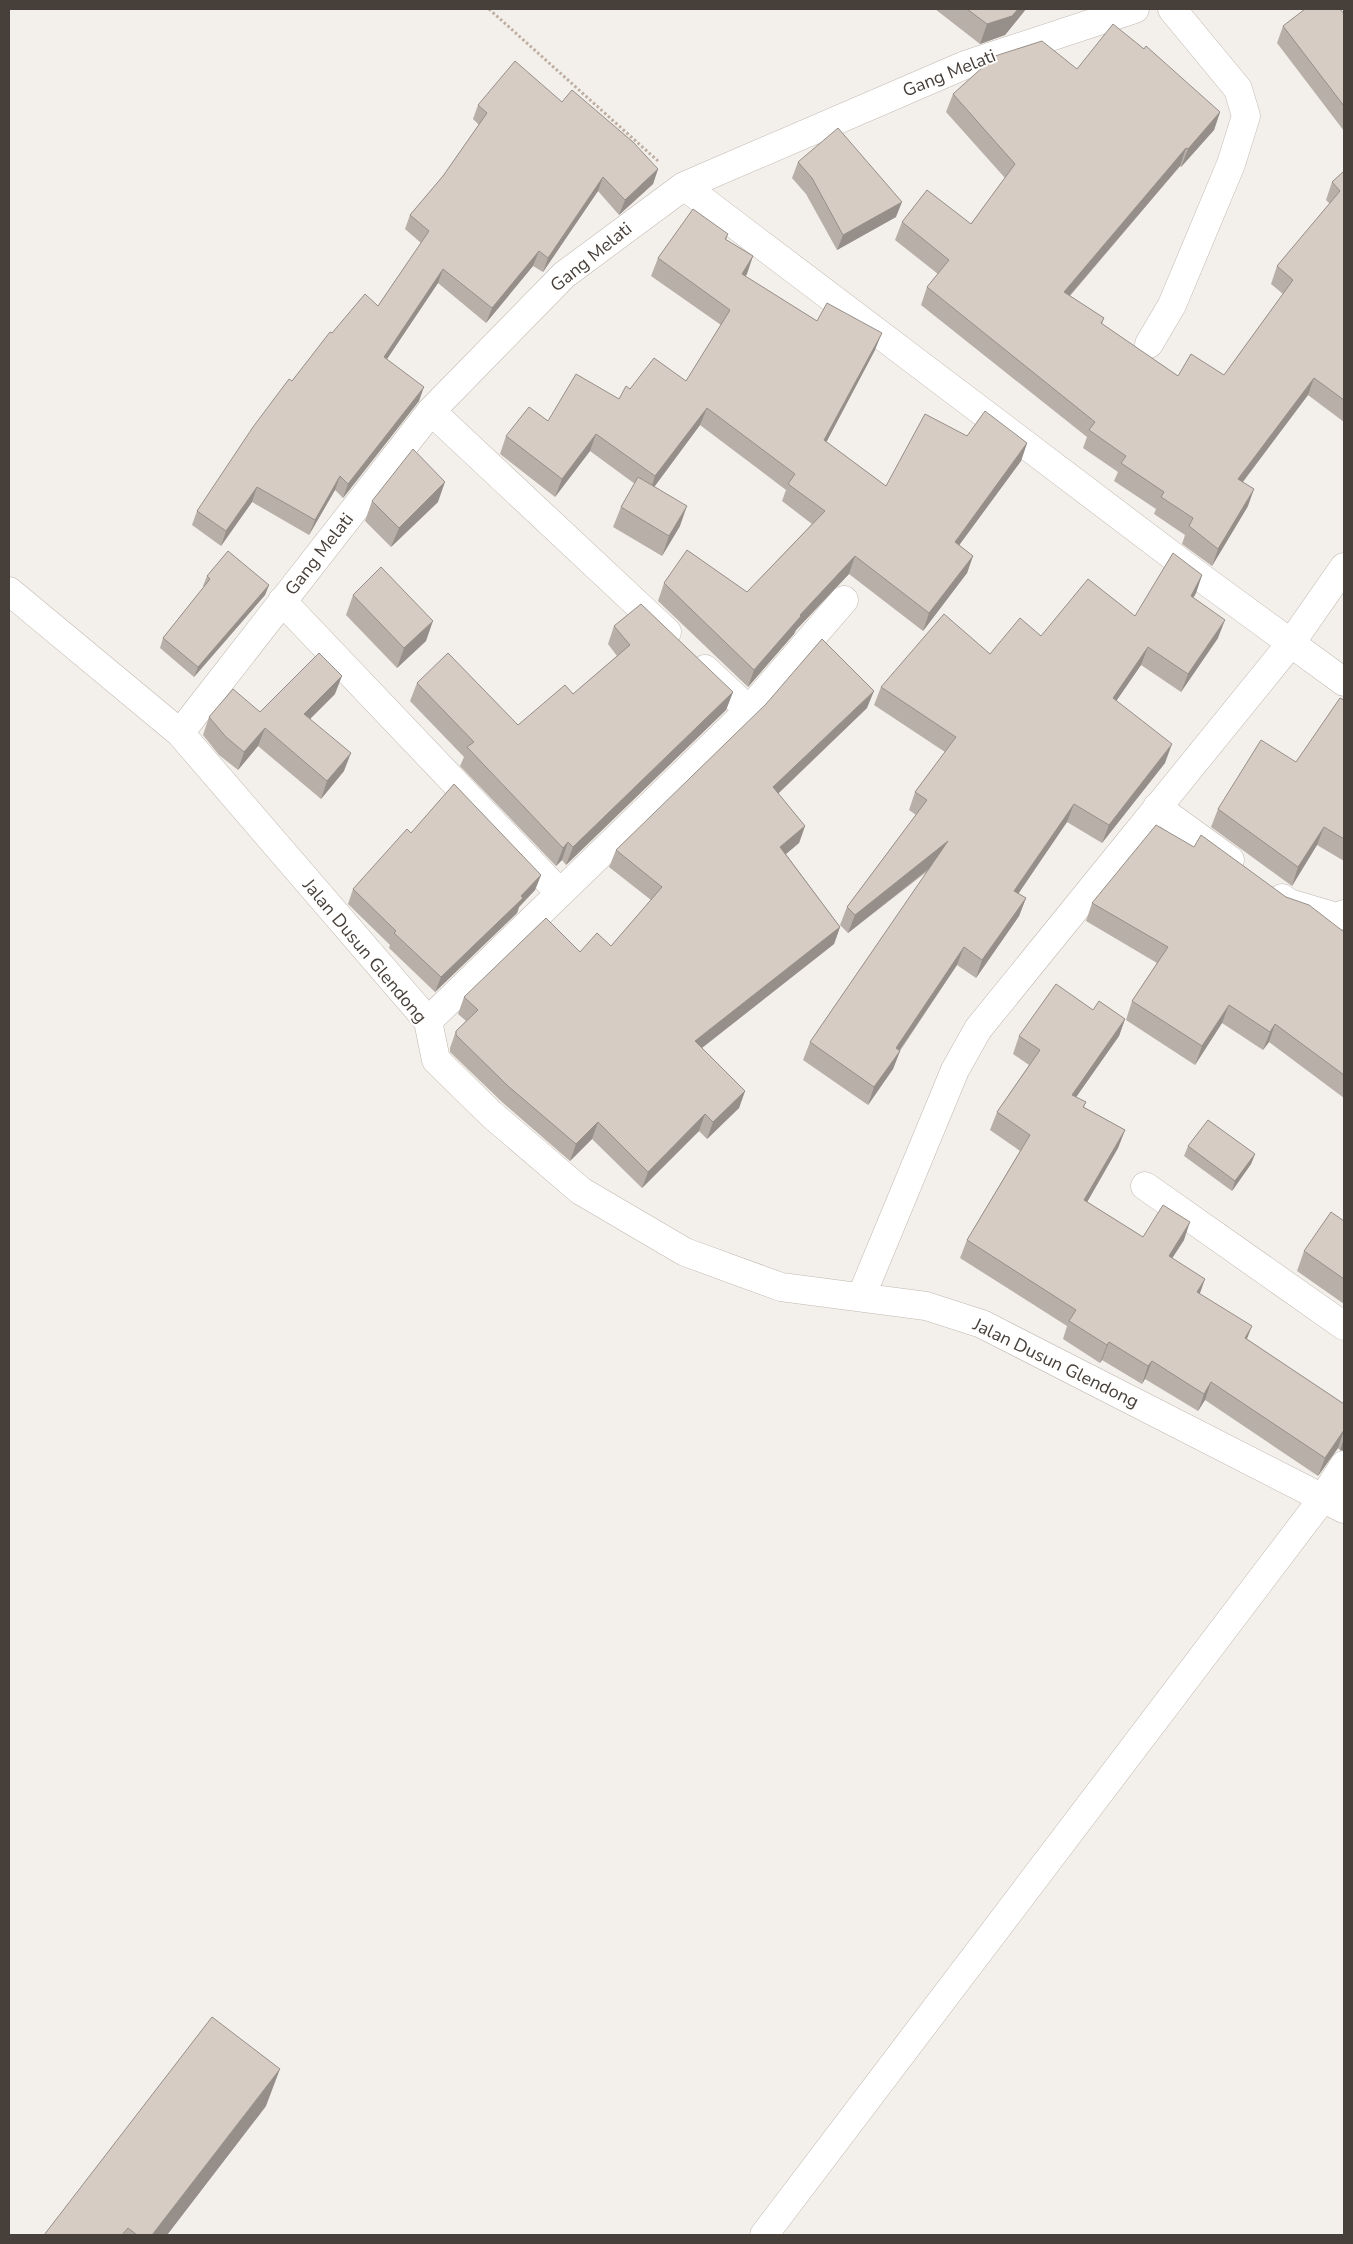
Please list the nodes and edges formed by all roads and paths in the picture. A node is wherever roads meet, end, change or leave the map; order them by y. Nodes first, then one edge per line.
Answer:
1 (489, 9) edge
2 (1135, 9) edge
3 (1172, 9) edge
4 (684, 186) junction
5 (1149, 344) dead end
6 (431, 411) junction
7 (1344, 567) edge
8 (9, 591) edge
9 (844, 600) dead end
10 (282, 601) junction
11 (1291, 643) junction
12 (1344, 682) edge
13 (749, 710) junction
14 (180, 734) junction
15 (1157, 807) junction
16 (560, 893) junction
17 (1344, 914) edge
18 (428, 1021) junction
19 (1145, 1186) dead end
20 (860, 1297) junction
21 (1344, 1326) edge
22 (1344, 1465) edge
23 (1333, 1504) edge
24 (764, 2235) edge

1 - 4 path
2 - 4 street, Gang Melati
3 - 5 street
4 - 6 street, Gang Melati
4 - 11 street
6 - 10 street, Gang Melati
6 - 13 street
7 - 11 street
8 - 14 street, Jalan Dusun Glendong
9 - 13 street
10 - 14 street, Gang Melati
10 - 16 street
11 - 12 street
11 - 15 street
13 - 16 street
14 - 18 street, Jalan Dusun Glendong
15 - 17 street
15 - 20 street
16 - 18 street
18 - 20 street, Jalan Dusun Glendong
19 - 21 street
20 - 23 street, Jalan Dusun Glendong
22 - 23 street
23 - 24 street

